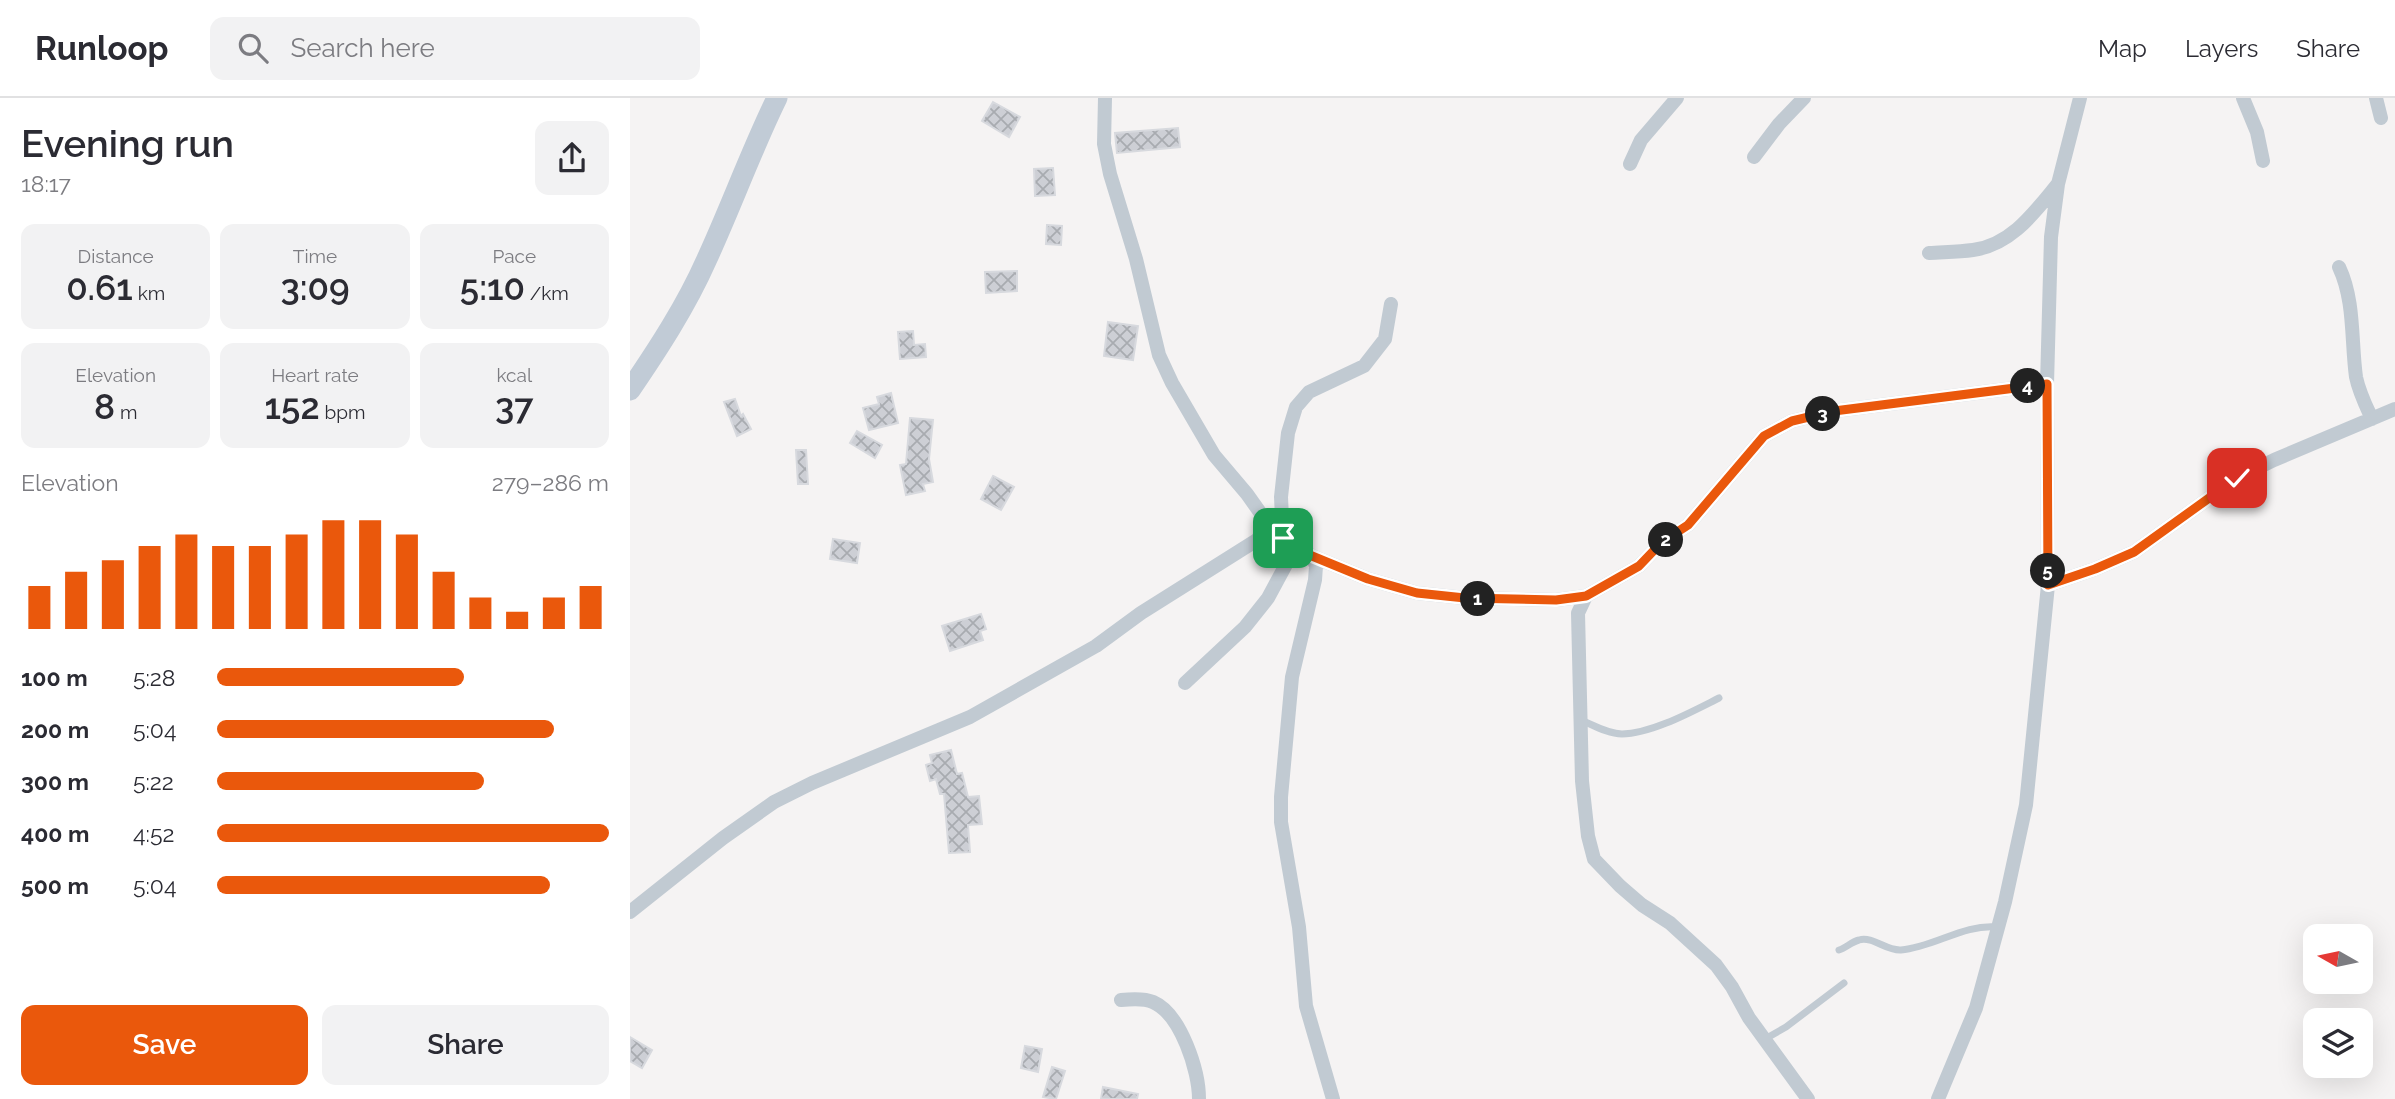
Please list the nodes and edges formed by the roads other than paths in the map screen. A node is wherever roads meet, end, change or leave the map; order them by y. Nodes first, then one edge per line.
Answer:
1 (777, 98) edge
2 (1105, 98) edge
3 (1677, 98) edge
4 (1804, 98) edge
5 (2080, 98) edge
6 (2243, 98) edge
7 (2376, 98) edge
8 (2381, 118) dead end
9 (1754, 157) dead end
10 (2263, 161) dead end
11 (1630, 164) dead end
12 (2058, 184) junction
13 (1929, 253) dead end
14 (2339, 267) dead end
15 (1391, 304) dead end
16 (2047, 384) junction
17 (630, 390) edge
18 (2395, 410) edge
19 (2372, 419) junction
20 (1264, 518) junction
21 (1283, 538) junction
22 (1296, 546) junction
23 (1312, 556) junction
24 (2048, 585) junction
25 (1586, 596) junction
26 (1185, 683) dead end
27 (1719, 698) dead end
28 (1580, 719) junction
29 (630, 912) edge
30 (1998, 928) junction
31 (1839, 950) dead end
32 (1844, 983) dead end
33 (1121, 1000) dead end
34 (1764, 1039) junction
35 (1199, 1099) edge
36 (1333, 1099) edge
37 (1808, 1099) edge
38 (1938, 1099) edge

1 - 17 main road
2 - 20 street
3 - 11 street
4 - 9 street
5 - 12 street
6 - 10 street
7 - 8 street
12 - 13 street
12 - 16 street
14 - 19 street
15 - 21 street
16 - 24 street
16 - 25 street
18 - 19 street
19 - 24 street
20 - 21 street
20 - 29 street
21 - 22 street
22 - 23 street
22 - 26 street
23 - 25 street
23 - 36 street
24 - 30 street
25 - 28 street
27 - 28 lane
28 - 34 street
30 - 31 lane
30 - 38 street
32 - 34 lane
33 - 35 street
34 - 37 street

